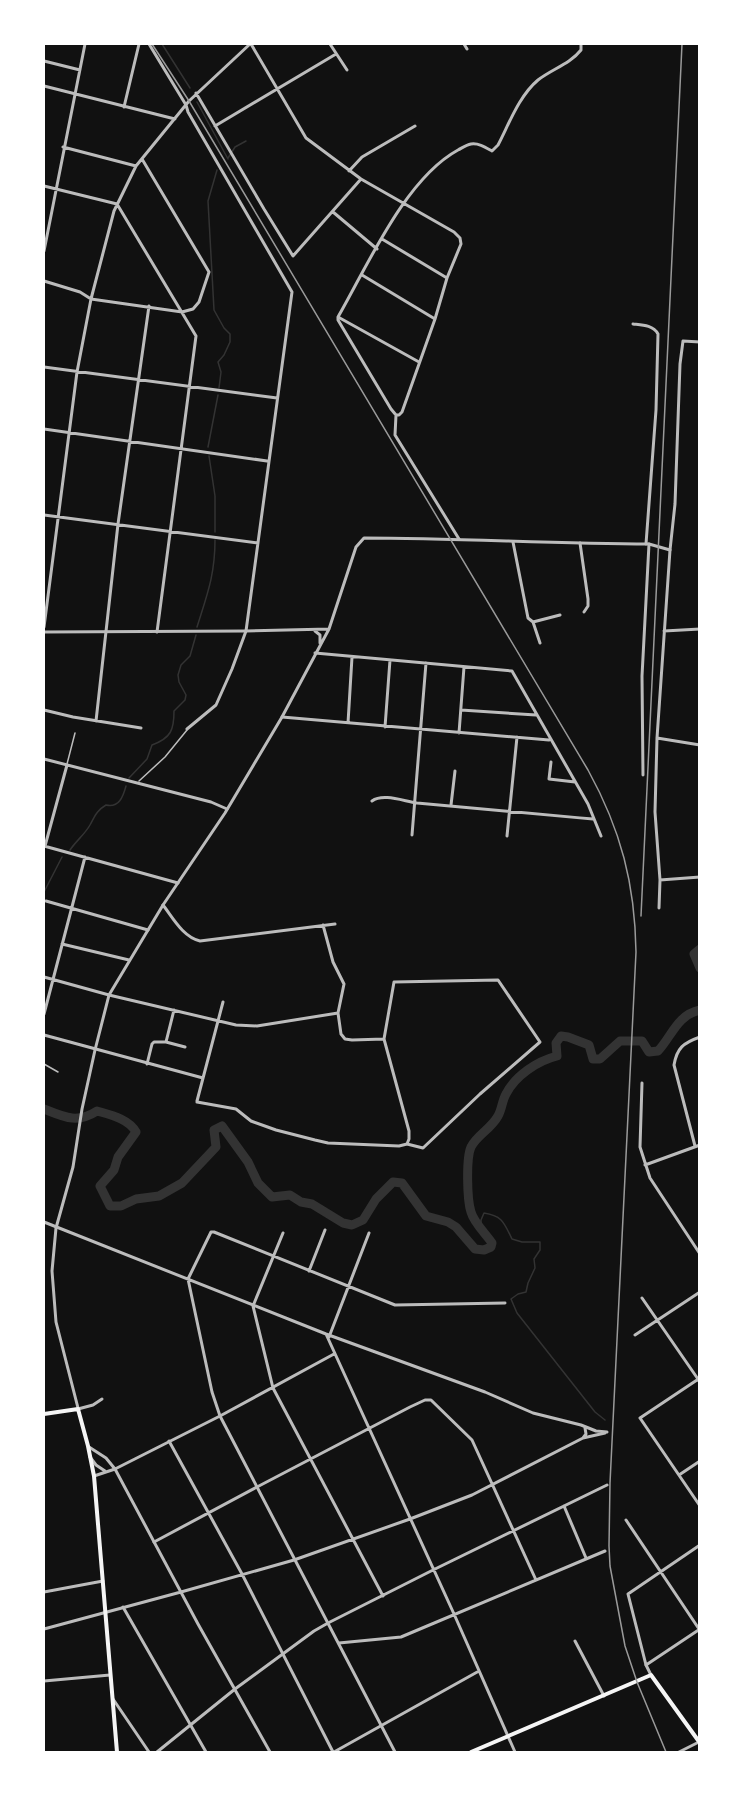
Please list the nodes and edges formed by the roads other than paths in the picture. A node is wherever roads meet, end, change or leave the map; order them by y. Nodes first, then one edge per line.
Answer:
1 (85, 44) edge
2 (139, 44) edge
3 (149, 44) edge
4 (250, 44) edge
5 (330, 44) edge
6 (464, 44) edge
7 (581, 44) edge
8 (467, 49) dead end
9 (336, 54) junction
10 (44, 61) edge
11 (80, 70) junction
12 (347, 70) dead end
13 (44, 86) edge
14 (277, 90) junction
15 (196, 93) junction
16 (75, 94) junction
17 (186, 105) junction
18 (124, 107) junction
19 (175, 119) junction
20 (215, 126) junction
21 (415, 126) dead end
22 (63, 147) junction
23 (142, 159) junction
24 (136, 166) junction
25 (349, 171) junction
26 (361, 179) junction
27 (44, 186) edge
28 (55, 189) junction
29 (403, 203) junction
30 (117, 204) junction
31 (333, 212) junction
32 (382, 239) junction
33 (376, 249) junction
34 (44, 251) edge
35 (362, 275) junction
36 (447, 278) junction
37 (44, 281) edge
38 (91, 298) junction
39 (149, 306) junction
40 (182, 312) junction
41 (339, 317) junction
42 (435, 319) junction
43 (633, 324) dead end
44 (699, 342) edge
45 (419, 362) junction
46 (44, 367) edge
47 (77, 372) junction
48 (139, 380) junction
49 (189, 388) junction
50 (277, 399) junction
51 (396, 415) junction
52 (44, 429) edge
53 (69, 433) junction
54 (130, 441) junction
55 (181, 448) junction
56 (268, 461) junction
57 (44, 515) edge
58 (58, 518) junction
59 (118, 524) junction
60 (169, 530) junction
61 (459, 539) junction
62 (513, 542) junction
63 (258, 543) junction
64 (580, 543) junction
65 (648, 544) junction
66 (670, 550) junction
67 (584, 612) dead end
68 (560, 615) dead end
69 (533, 622) junction
70 (44, 627) edge
71 (328, 629) junction
72 (699, 629) edge
73 (314, 630) junction
74 (246, 631) junction
75 (44, 632) edge
76 (107, 632) junction
77 (157, 632) junction
78 (664, 632) junction
79 (540, 643) dead end
80 (320, 644) junction
81 (315, 653) junction
82 (352, 657) junction
83 (390, 660) junction
84 (426, 663) junction
85 (464, 667) junction
86 (44, 710) edge
87 (461, 710) junction
88 (536, 715) junction
89 (282, 717) junction
90 (96, 721) junction
91 (348, 723) junction
92 (385, 727) junction
93 (141, 728) dead end
94 (187, 729) joint
95 (421, 730) junction
96 (75, 733) dead end
97 (459, 733) junction
98 (517, 737) junction
99 (657, 738) junction
100 (550, 740) junction
101 (699, 746) edge
102 (44, 759) edge
103 (551, 762) dead end
104 (67, 765) junction
105 (454, 771) dead end
106 (643, 775) dead end
107 (575, 782) junction
108 (137, 783) junction
109 (372, 801) dead end
110 (415, 802) junction
111 (451, 805) junction
112 (227, 809) junction
113 (510, 812) junction
114 (594, 819) junction
115 (412, 835) dead end
116 (507, 836) dead end
117 (601, 836) dead end
118 (44, 846) edge
119 (85, 857) junction
120 (699, 877) edge
121 (660, 880) junction
122 (178, 884) junction
123 (46, 901) dead end
124 (163, 905) junction
125 (72, 908) junction
126 (659, 908) dead end
127 (335, 924) dead end
128 (323, 926) junction
129 (148, 930) junction
130 (62, 944) junction
131 (129, 960) junction
132 (44, 977) edge
133 (53, 980) junction
134 (109, 995) junction
135 (223, 1002) dead end
136 (174, 1010) junction
137 (338, 1013) junction
138 (44, 1014) edge
139 (219, 1021) junction
140 (44, 1035) edge
141 (699, 1037) edge
142 (384, 1039) junction
143 (166, 1042) junction
144 (185, 1047) dead end
145 (94, 1050) junction
146 (44, 1064) edge
147 (147, 1064) junction
148 (58, 1072) dead end
149 (203, 1078) junction
150 (642, 1083) dead end
151 (407, 1144) junction
152 (697, 1146) edge
153 (645, 1165) junction
154 (44, 1222) edge
155 (56, 1228) junction
156 (325, 1230) dead end
157 (283, 1233) dead end
158 (369, 1233) dead end
159 (699, 1254) edge
160 (272, 1256) junction
161 (309, 1271) junction
162 (188, 1279) junction
163 (349, 1287) junction
164 (699, 1292) edge
165 (642, 1298) dead end
166 (505, 1303) dead end
167 (253, 1306) junction
168 (657, 1320) junction
169 (635, 1335) dead end
170 (328, 1337) junction
171 (334, 1354) junction
172 (699, 1380) edge
173 (273, 1388) junction
174 (102, 1399) dead end
175 (78, 1408) junction
176 (44, 1414) edge
177 (220, 1416) junction
178 (585, 1428) junction
179 (369, 1429) junction
180 (583, 1438) junction
181 (170, 1441) junction
182 (88, 1446) junction
183 (89, 1455) junction
184 (310, 1459) junction
185 (699, 1461) edge
186 (115, 1469) junction
187 (107, 1471) junction
188 (94, 1476) junction
189 (679, 1476) junction
190 (493, 1485) junction
191 (607, 1485) dead end
192 (257, 1486) junction
193 (564, 1506) junction
194 (699, 1506) edge
195 (209, 1513) junction
196 (410, 1520) junction
197 (626, 1521) dead end
198 (514, 1530) junction
199 (353, 1540) junction
200 (154, 1542) junction
201 (699, 1545) edge
202 (605, 1551) dead end
203 (586, 1558) junction
204 (294, 1560) junction
205 (434, 1569) junction
206 (661, 1571) junction
207 (242, 1574) junction
208 (536, 1580) junction
209 (103, 1581) junction
210 (44, 1592) edge
211 (181, 1592) junction
212 (383, 1596) junction
213 (123, 1607) junction
214 (106, 1612) junction
215 (454, 1614) junction
216 (328, 1623) junction
217 (44, 1629) edge
218 (699, 1629) edge
219 (575, 1641) dead end
220 (339, 1643) junction
221 (283, 1653) junction
222 (646, 1665) junction
223 (478, 1671) junction
224 (111, 1675) junction
225 (651, 1676) junction
226 (44, 1681) edge
227 (235, 1689) junction
228 (604, 1696) junction
229 (112, 1698) junction
230 (190, 1725) junction
231 (381, 1727) junction
232 (507, 1736) junction
233 (699, 1742) edge
234 (117, 1752) edge
235 (149, 1752) edge
236 (156, 1752) edge
237 (206, 1752) edge
238 (270, 1752) edge
239 (333, 1752) edge
240 (395, 1752) edge
241 (471, 1752) edge
242 (515, 1752) edge
243 (679, 1752) edge

1 - 11 street
2 - 18 street
3 - 17 street
4 - 14 street
4 - 15 street
5 - 9 street
6 - 8 street
7 - 29 street
9 - 12 street
9 - 14 street
10 - 11 street
11 - 16 street
13 - 16 street
14 - 20 street
14 - 25 street
15 - 17 street
15 - 20 street
16 - 18 street
16 - 22 street
17 - 19 street
17 - 50 street
18 - 19 street
19 - 23 street
20 - 31 street
21 - 25 street
22 - 24 street
22 - 28 street
23 - 24 street
23 - 40 street
24 - 30 street
25 - 26 street
26 - 29 street
26 - 31 street
27 - 28 street
28 - 30 street
28 - 34 street
29 - 32 street
29 - 36 street
30 - 38 street
30 - 40 street
31 - 33 street
32 - 33 street
32 - 36 street
33 - 35 street
35 - 41 street
35 - 42 street
36 - 42 street
37 - 38 street
38 - 39 street
38 - 47 street
39 - 40 street
39 - 48 street
40 - 49 street
41 - 45 street
41 - 51 street
42 - 45 street
43 - 65 street
44 - 66 street
45 - 51 street
46 - 47 street
47 - 48 street
47 - 53 street
48 - 49 street
48 - 54 street
49 - 50 street
49 - 55 street
50 - 56 street
51 - 61 street
52 - 53 street
53 - 54 street
53 - 58 street
54 - 55 street
54 - 59 street
55 - 56 street
55 - 60 street
56 - 63 street
57 - 58 street
58 - 59 street
58 - 70 street
59 - 60 street
59 - 76 street
60 - 63 street
60 - 77 street
61 - 62 street
61 - 71 street
62 - 64 street
62 - 69 street
63 - 74 street
64 - 65 street
64 - 67 street
65 - 66 street
65 - 106 street
66 - 78 street
68 - 69 street
69 - 79 street
71 - 73 street
71 - 80 street
72 - 78 street
73 - 74 street
73 - 80 street
74 - 77 street
74 - 94 street
75 - 76 street
76 - 77 street
76 - 90 street
78 - 99 street
80 - 81 street
81 - 82 street
81 - 89 street
82 - 83 street
82 - 91 street
83 - 84 street
83 - 92 street
84 - 85 street
84 - 95 street
85 - 87 street
85 - 88 street
86 - 90 street
87 - 88 street
87 - 97 street
88 - 100 street
89 - 91 street
89 - 112 street
90 - 93 street
91 - 92 street
92 - 95 street
94 - 108 lane
95 - 97 street
95 - 110 street
96 - 104 lane
97 - 98 street
98 - 100 street
98 - 113 street
99 - 101 street
99 - 121 street
100 - 107 street
102 - 104 street
103 - 107 street
104 - 108 street
104 - 118 street
105 - 111 street
107 - 114 street
108 - 112 street
109 - 110 street
110 - 111 street
110 - 115 street
111 - 113 street
112 - 122 street
113 - 114 street
113 - 116 street
114 - 117 street
118 - 119 street
119 - 122 street
119 - 125 street
120 - 121 street
121 - 126 street
122 - 124 street
123 - 125 street
124 - 128 street
124 - 129 street
125 - 129 street
125 - 130 street
127 - 128 street
128 - 137 street
129 - 131 street
130 - 131 street
130 - 133 street
131 - 134 street
132 - 133 street
133 - 134 street
133 - 138 street
134 - 136 street
134 - 145 street
135 - 139 street
136 - 139 street
136 - 143 street
137 - 139 street
137 - 142 street
139 - 149 street
140 - 145 street
141 - 152 street
142 - 151 street
142 - 151 street
143 - 144 street
143 - 147 street
145 - 147 street
145 - 155 street
146 - 148 lane
147 - 149 street
149 - 151 street
150 - 153 street
152 - 153 street
153 - 159 street
154 - 155 street
155 - 162 street
155 - 175 street
156 - 161 street
157 - 160 street
158 - 163 street
160 - 161 street
160 - 162 street
160 - 167 street
161 - 163 street
162 - 167 street
162 - 177 street
163 - 166 street
163 - 170 street
164 - 168 street
165 - 168 street
167 - 170 street
167 - 173 street
168 - 169 street
168 - 172 street
170 - 171 street
170 - 178 street
171 - 173 street
171 - 179 street
172 - 189 street
173 - 177 street
173 - 184 street
174 - 175 street
175 - 176 main road
175 - 182 main road
177 - 181 street
177 - 192 street
178 - 180 street
178 - 180 street
179 - 184 street
179 - 190 street
179 - 196 street
180 - 190 street
181 - 186 street
181 - 195 street
182 - 183 main road
182 - 186 street
183 - 187 street
183 - 188 main road
184 - 192 street
184 - 199 street
185 - 189 street
186 - 187 street
186 - 200 street
187 - 188 street
188 - 209 main road
189 - 194 street
190 - 196 street
190 - 198 street
191 - 193 street
192 - 195 street
192 - 204 street
193 - 198 street
193 - 203 street
195 - 200 street
195 - 207 street
196 - 199 street
196 - 205 street
197 - 206 street
198 - 205 street
198 - 208 street
199 - 204 street
199 - 212 street
200 - 211 street
201 - 206 street
202 - 203 street
203 - 208 street
204 - 207 street
204 - 216 street
205 - 212 street
205 - 215 street
206 - 218 street
206 - 222 street
207 - 211 street
207 - 221 street
208 - 215 street
209 - 210 street
209 - 214 main road
211 - 213 street
211 - 227 street
212 - 216 street
213 - 214 street
213 - 230 street
214 - 217 street
214 - 224 main road
215 - 220 street
215 - 223 street
216 - 220 street
216 - 221 street
218 - 222 street
219 - 228 street
220 - 231 street
221 - 227 street
221 - 239 street
222 - 225 street
223 - 231 street
223 - 232 street
224 - 226 street
224 - 229 main road
225 - 228 main road
225 - 233 main road
227 - 230 street
227 - 238 street
228 - 232 main road
229 - 234 main road
229 - 235 street
230 - 236 street
230 - 237 street
231 - 239 street
231 - 240 street
232 - 241 main road
232 - 242 street
233 - 243 street

